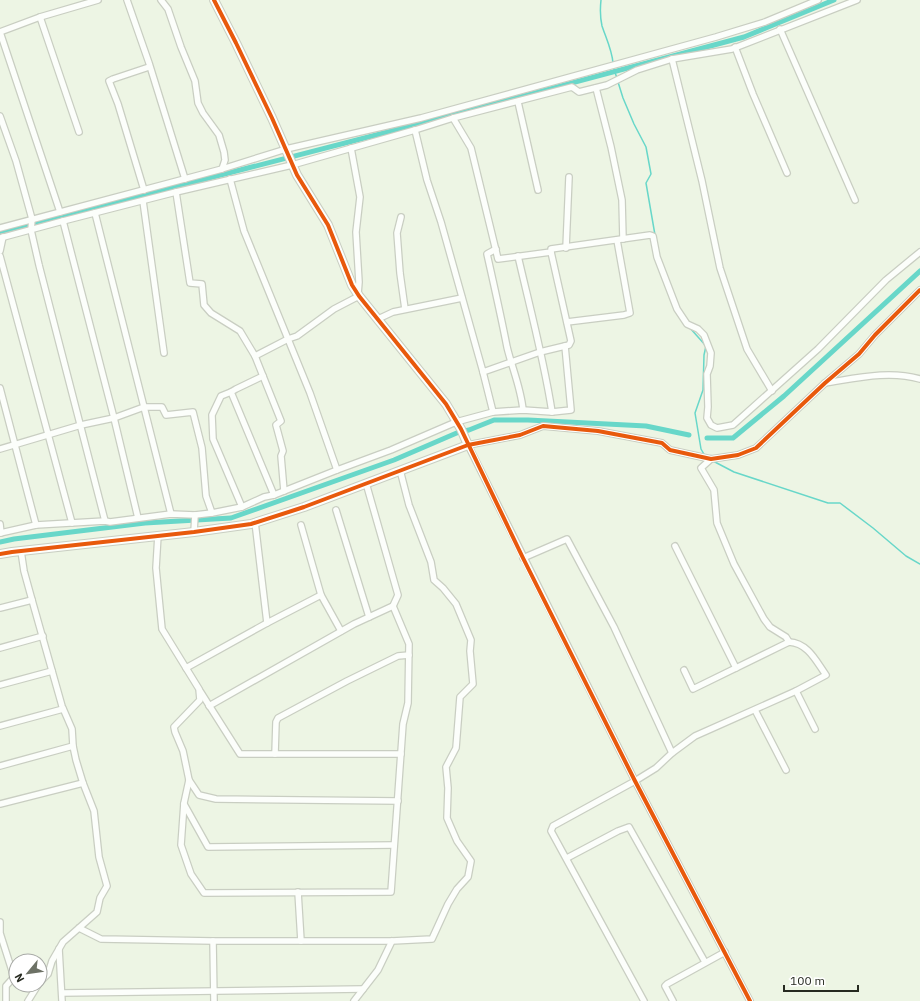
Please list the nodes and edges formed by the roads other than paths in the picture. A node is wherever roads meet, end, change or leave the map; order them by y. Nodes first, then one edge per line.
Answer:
1 (98, 0) edge
2 (127, 0) edge
3 (161, 0) edge
4 (214, 0) edge
5 (818, 0) edge
6 (857, 0) edge
7 (40, 17) junction
8 (780, 30) junction
9 (0, 32) edge
10 (736, 47) junction
11 (672, 59) junction
12 (149, 67) junction
13 (596, 88) junction
14 (518, 102) junction
15 (0, 116) edge
16 (453, 118) junction
17 (415, 130) junction
18 (79, 132) dead end
19 (351, 148) junction
20 (287, 152) junction
21 (292, 164) junction
22 (222, 169) junction
23 (787, 172) dead end
24 (569, 177) dead end
25 (185, 179) junction
26 (230, 179) junction
27 (144, 190) junction
28 (538, 190) dead end
29 (176, 192) junction
30 (855, 200) dead end
31 (143, 201) junction
32 (60, 212) junction
33 (95, 213) junction
34 (401, 217) dead end
35 (32, 219) junction
36 (63, 221) junction
37 (0, 228) edge
38 (31, 230) junction
39 (2, 238) edge
40 (620, 240) junction
41 (566, 248) junction
42 (496, 249) junction
43 (0, 251) edge
44 (551, 252) junction
45 (920, 252) edge
46 (0, 256) edge
47 (518, 256) junction
48 (920, 290) edge
49 (359, 295) junction
50 (462, 298) junction
51 (405, 310) junction
52 (378, 318) junction
53 (566, 322) junction
54 (288, 339) junction
55 (566, 346) junction
56 (540, 352) junction
57 (164, 353) dead end
58 (255, 356) junction
59 (512, 363) junction
60 (483, 372) junction
61 (263, 376) junction
62 (920, 379) edge
63 (825, 383) junction
64 (0, 388) edge
65 (772, 391) junction
66 (231, 392) junction
67 (144, 407) junction
68 (523, 410) junction
69 (493, 412) junction
70 (552, 412) junction
71 (114, 418) junction
72 (81, 425) junction
73 (459, 425) junction
74 (48, 435) junction
75 (467, 442) junction
76 (15, 445) junction
77 (0, 449) edge
78 (711, 459) junction
79 (337, 470) junction
80 (400, 470) junction
81 (366, 484) junction
82 (284, 491) junction
83 (274, 495) junction
84 (242, 507) junction
85 (336, 510) dead end
86 (212, 513) junction
87 (171, 514) junction
88 (195, 515) junction
89 (138, 518) junction
90 (105, 521) junction
91 (255, 522) junction
92 (0, 524) edge
93 (72, 524) junction
94 (36, 525) junction
95 (301, 525) dead end
96 (194, 532) junction
97 (1, 533) edge
98 (158, 535) junction
99 (675, 546) dead end
100 (21, 551) junction
101 (0, 554) edge
102 (523, 558) junction
103 (321, 595) junction
104 (32, 600) junction
105 (393, 606) junction
106 (0, 608) edge
107 (369, 616) junction
108 (267, 623) junction
109 (341, 631) junction
110 (43, 636) junction
111 (789, 642) junction
112 (0, 648) edge
113 (409, 655) junction
114 (186, 668) junction
115 (736, 668) junction
116 (684, 670) dead end
117 (52, 671) junction
118 (0, 685) edge
119 (199, 689) junction
120 (796, 691) junction
121 (209, 706) junction
122 (63, 709) junction
123 (755, 710) junction
124 (0, 726) edge
125 (815, 729) dead end
126 (73, 746) junction
127 (275, 754) junction
128 (401, 754) junction
129 (672, 754) junction
130 (0, 766) edge
131 (786, 770) dead end
132 (189, 780) junction
133 (635, 781) junction
134 (83, 783) junction
135 (398, 801) junction
136 (184, 803) junction
137 (0, 804) edge
138 (394, 845) junction
139 (567, 858) junction
140 (298, 892) junction
141 (0, 922) edge
142 (79, 928) junction
143 (301, 941) junction
144 (392, 941) junction
145 (213, 942) junction
146 (59, 949) junction
147 (725, 952) junction
148 (705, 962) junction
149 (48, 974) edge
150 (363, 989) junction
151 (214, 991) junction
152 (62, 993) junction
153 (6, 1001) edge
154 (62, 1001) edge
155 (214, 1001) edge
156 (354, 1001) edge
157 (644, 1001) edge
158 (673, 1001) edge
159 (750, 1001) edge

1 - 7 street
2 - 12 street
3 - 22 street
4 - 20 street
5 - 20 street
6 - 8 street
7 - 9 street
7 - 18 street
8 - 10 street
8 - 30 street
9 - 32 street
10 - 11 street
10 - 23 street
11 - 13 street
11 - 65 street
12 - 25 street
12 - 27 street
13 - 14 street
13 - 40 street
14 - 16 street
14 - 28 street
15 - 35 street
16 - 17 street
16 - 42 street
17 - 19 street
17 - 50 street
19 - 21 street
19 - 49 street
20 - 21 street
20 - 22 street
21 - 26 street
21 - 49 street
22 - 25 street
24 - 41 street
25 - 27 street
26 - 29 street
26 - 54 street
27 - 32 street
29 - 31 street
29 - 58 street
31 - 33 street
31 - 57 street
32 - 35 street
33 - 36 street
33 - 67 street
34 - 51 street
35 - 37 street
35 - 38 street
36 - 38 street
36 - 71 street
38 - 39 street
38 - 72 street
39 - 43 street
40 - 41 street
40 - 53 street
40 - 65 street
41 - 44 street
42 - 47 street
42 - 59 street
44 - 47 street
44 - 53 street
45 - 65 street
46 - 74 street
47 - 56 street
48 - 63 street
49 - 52 street
49 - 54 street
50 - 51 street
50 - 60 street
51 - 52 street
52 - 73 street
53 - 55 street
54 - 58 street
54 - 79 street
55 - 56 street
55 - 70 street
56 - 59 street
56 - 70 street
58 - 61 street
59 - 60 street
59 - 68 street
60 - 69 street
61 - 66 street
61 - 82 street
62 - 63 street
63 - 78 street
64 - 76 street
66 - 83 street
66 - 84 street
67 - 71 street
67 - 86 street
67 - 87 street
68 - 69 street
68 - 70 street
69 - 73 street
71 - 72 street
71 - 89 street
72 - 74 street
72 - 90 street
73 - 75 street
73 - 79 street
74 - 76 street
74 - 93 street
75 - 78 street
75 - 80 street
75 - 102 street
76 - 77 street
76 - 94 street
78 - 111 street
79 - 82 street
80 - 81 street
80 - 144 street
81 - 91 street
81 - 105 street
82 - 83 street
83 - 84 street
84 - 86 street
85 - 107 street
86 - 88 street
87 - 88 street
87 - 89 street
88 - 96 street
89 - 90 street
90 - 93 street
91 - 96 street
91 - 108 street
92 - 97 street
93 - 94 street
94 - 97 street
95 - 103 street
96 - 98 street
98 - 100 street
98 - 114 street
99 - 115 street
100 - 101 street
100 - 104 street
102 - 129 street
102 - 133 street
103 - 108 street
103 - 109 street
104 - 106 street
104 - 110 street
105 - 107 street
105 - 113 street
107 - 109 street
108 - 114 street
109 - 121 street
110 - 112 street
110 - 117 street
111 - 115 street
111 - 120 street
113 - 127 street
113 - 128 street
114 - 119 street
115 - 116 street
117 - 118 street
117 - 122 street
119 - 121 street
119 - 132 street
120 - 123 street
120 - 125 street
121 - 127 street
122 - 124 street
122 - 126 street
123 - 129 street
123 - 131 street
126 - 130 street
126 - 134 street
127 - 128 street
128 - 135 street
129 - 133 street
132 - 135 street
132 - 136 street
133 - 139 street
133 - 147 street
134 - 137 street
134 - 142 street
135 - 138 street
136 - 138 street
136 - 140 street
138 - 140 street
139 - 148 street
139 - 157 street
140 - 143 street
141 - 153 street
142 - 145 street
142 - 146 street
143 - 144 street
143 - 145 street
144 - 150 street
145 - 151 street
146 - 149 street
146 - 152 street
147 - 148 street
147 - 159 street
148 - 158 street
150 - 151 street
150 - 156 street
151 - 152 street
151 - 155 street
152 - 154 street

